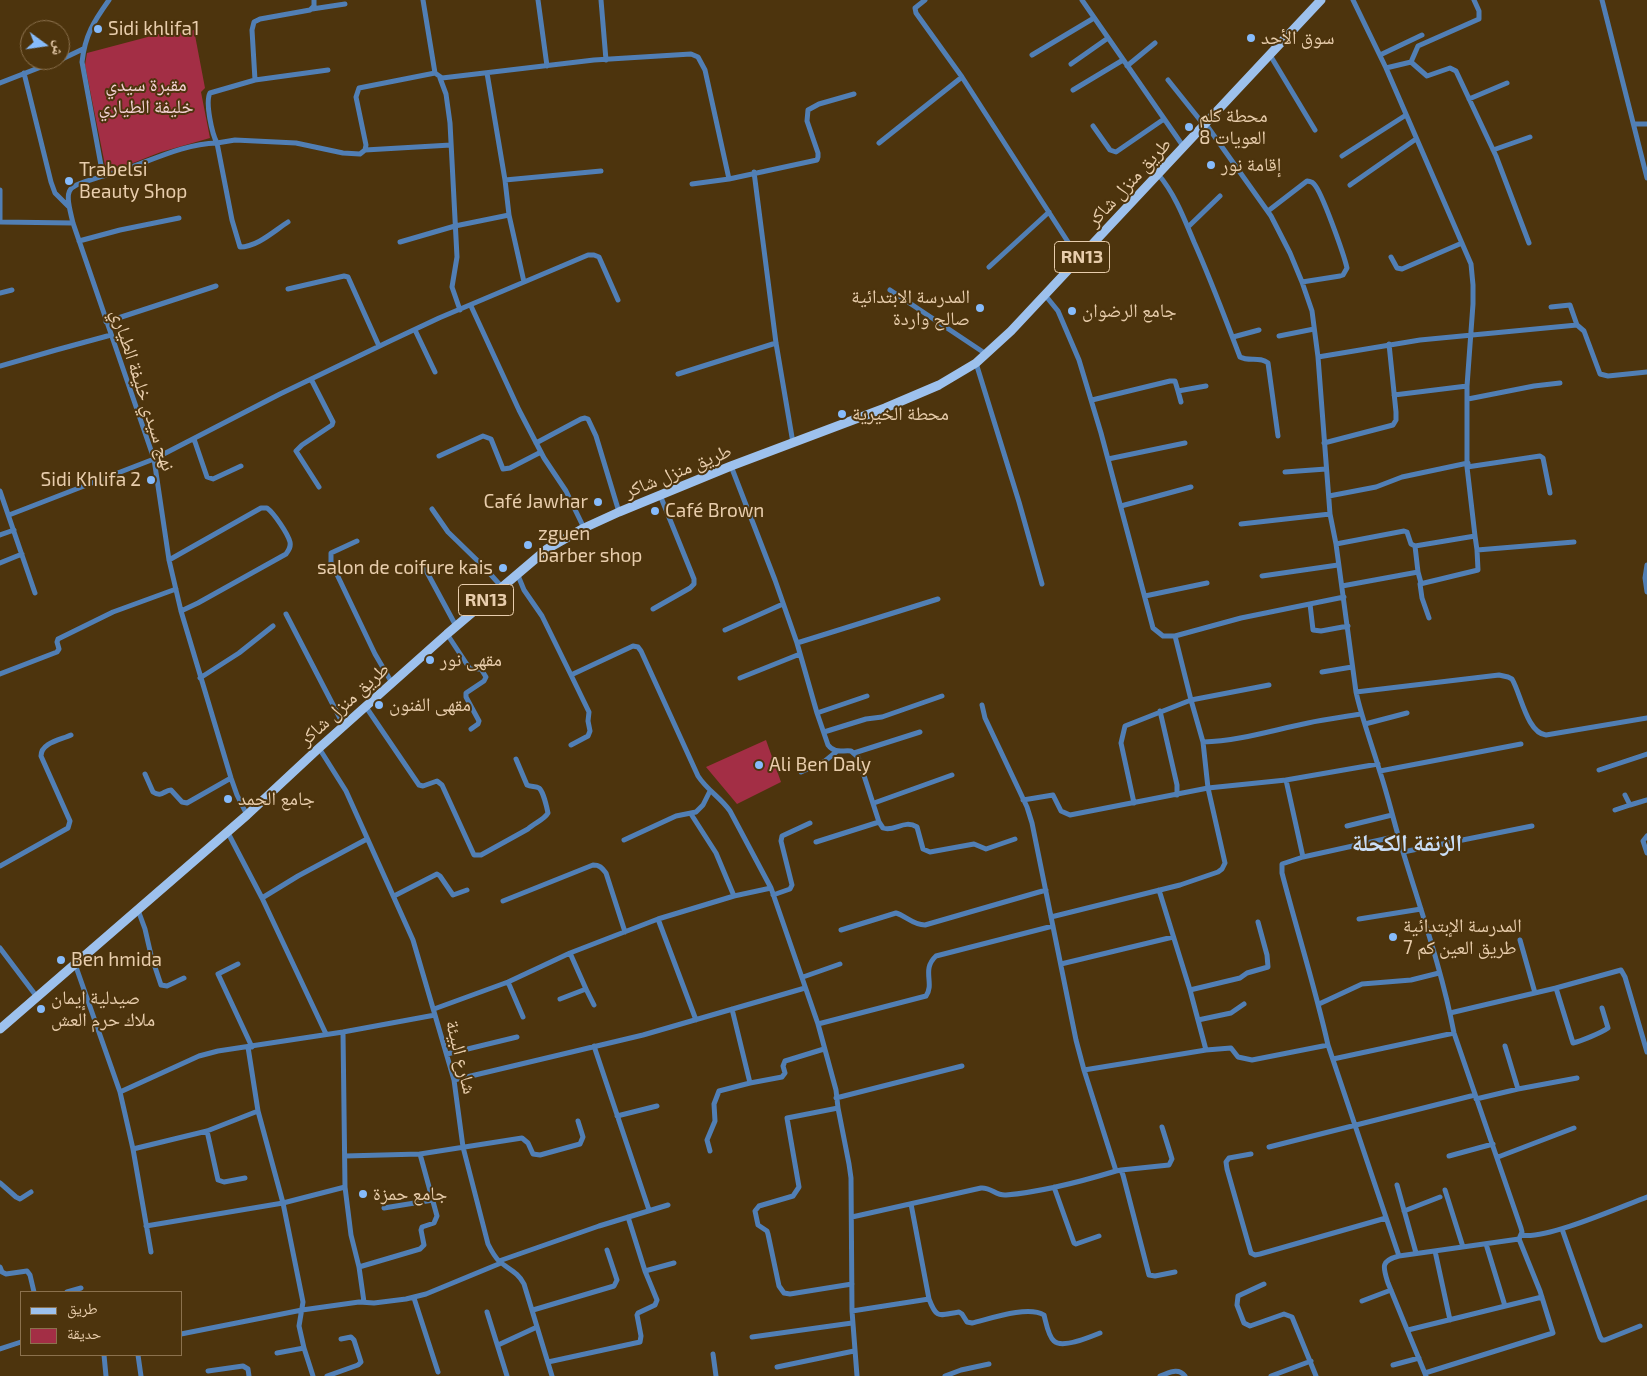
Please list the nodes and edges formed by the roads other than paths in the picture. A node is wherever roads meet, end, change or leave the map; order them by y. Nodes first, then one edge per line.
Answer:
1 (110, 0) edge
2 (314, 0) edge
3 (422, 0) edge
4 (538, 0) edge
5 (601, 0) edge
6 (925, 0) edge
7 (1082, 0) edge
8 (1321, 0) edge
9 (1353, 0) edge
10 (1474, 0) edge
11 (1602, 0) edge
12 (345, 4) dead end
13 (312, 9) junction
14 (1094, 18) junction
15 (1422, 35) dead end
16 (1108, 38) junction
17 (1155, 43) dead end
18 (84, 49) junction
19 (1270, 54) junction
20 (70, 55) edge
21 (1032, 55) dead end
22 (1380, 55) junction
23 (606, 60) junction
24 (1123, 60) junction
25 (1411, 62) junction
26 (1071, 64) dead end
27 (547, 66) junction
28 (1127, 66) junction
29 (1386, 68) junction
30 (32, 70) edge
31 (328, 70) dead end
32 (24, 73) junction
33 (435, 73) junction
34 (487, 73) junction
35 (962, 77) junction
36 (440, 78) junction
37 (254, 80) junction
38 (1168, 80) dead end
39 (0, 83) edge
40 (1507, 83) dead end
41 (1073, 90) dead end
42 (854, 94) dead end
43 (1469, 99) junction
44 (1406, 115) junction
45 (1164, 119) junction
46 (1204, 124) junction
47 (1634, 124) junction
48 (1647, 124) edge
49 (1093, 126) dead end
50 (1315, 130) dead end
51 (1530, 136) dead end
52 (1416, 139) junction
53 (217, 143) junction
54 (879, 143) dead end
55 (450, 145) junction
56 (1183, 146) junction
57 (365, 150) junction
58 (1493, 150) junction
59 (1342, 156) dead end
60 (601, 170) dead end
61 (754, 172) junction
62 (1158, 174) junction
63 (103, 176) junction
64 (1647, 178) edge
65 (729, 179) junction
66 (505, 180) junction
67 (692, 184) dead end
68 (1350, 185) dead end
69 (0, 190) edge
70 (1220, 196) dead end
71 (69, 208) junction
72 (1049, 212) junction
73 (1268, 212) junction
74 (509, 215) junction
75 (179, 218) dead end
76 (0, 222) edge
77 (288, 222) dead end
78 (73, 223) junction
79 (455, 226) junction
80 (1188, 227) junction
81 (79, 242) junction
82 (400, 242) dead end
83 (1462, 243) junction
84 (1529, 243) dead end
85 (1391, 257) dead end
86 (1081, 258) junction
87 (989, 267) dead end
88 (524, 282) junction
89 (1302, 282) junction
90 (216, 286) dead end
91 (288, 289) dead end
92 (12, 290) dead end
93 (890, 290) dead end
94 (0, 293) edge
95 (1045, 295) junction
96 (618, 300) dead end
97 (471, 306) junction
98 (1551, 307) dead end
99 (460, 310) junction
100 (106, 322) junction
101 (1577, 325) junction
102 (1314, 329) junction
103 (415, 330) junction
104 (1260, 330) dead end
105 (111, 335) junction
106 (1279, 336) dead end
107 (1470, 336) junction
108 (1233, 337) junction
109 (776, 343) junction
110 (1389, 344) junction
111 (379, 346) junction
112 (986, 354) junction
113 (1318, 357) junction
114 (976, 363) junction
115 (0, 366) edge
116 (435, 372) dead end
117 (1647, 372) edge
118 (678, 374) dead end
119 (311, 379) junction
120 (1560, 383) dead end
121 (1206, 386) dead end
122 (1467, 386) junction
123 (1178, 391) junction
124 (1394, 395) junction
125 (1468, 399) junction
126 (1092, 400) junction
127 (1181, 402) dead end
128 (1278, 436) dead end
129 (194, 439) junction
130 (536, 443) junction
131 (793, 443) junction
132 (1184, 443) dead end
133 (1324, 443) junction
134 (541, 452) junction
135 (439, 456) dead end
136 (154, 459) junction
137 (1108, 459) junction
138 (1468, 465) junction
139 (241, 466) dead end
140 (731, 466) junction
141 (1326, 468) junction
142 (1285, 472) dead end
143 (319, 487) dead end
144 (1191, 487) dead end
145 (0, 490) edge
146 (1550, 493) dead end
147 (660, 495) junction
148 (1329, 496) junction
149 (1121, 506) junction
150 (432, 509) dead end
151 (619, 512) junction
152 (1330, 514) junction
153 (9, 515) junction
154 (1240, 524) dead end
155 (584, 528) junction
156 (14, 530) junction
157 (0, 535) edge
158 (1475, 536) junction
159 (357, 540) dead end
160 (1574, 542) dead end
161 (1336, 544) junction
162 (1415, 546) junction
163 (1477, 550) junction
164 (22, 554) junction
165 (169, 560) junction
166 (0, 563) edge
167 (422, 564) dead end
168 (1338, 564) junction
169 (1647, 565) edge
170 (1418, 572) junction
171 (518, 573) junction
172 (1262, 576) dead end
173 (1421, 582) junction
174 (1207, 583) dead end
175 (1042, 584) dead end
176 (501, 586) junction
177 (1342, 586) junction
178 (176, 589) junction
179 (36, 592) dead end
180 (1647, 592) edge
181 (1145, 596) junction
182 (1344, 597) junction
183 (938, 599) dead end
184 (783, 604) junction
185 (1310, 604) junction
186 (653, 609) dead end
187 (181, 611) junction
188 (286, 614) dead end
189 (1429, 618) dead end
190 (273, 626) dead end
191 (456, 626) junction
192 (1348, 626) junction
193 (725, 630) dead end
194 (447, 634) junction
195 (1175, 636) junction
196 (797, 643) junction
197 (800, 654) junction
198 (1352, 667) junction
199 (1322, 672) dead end
200 (0, 674) edge
201 (571, 675) junction
202 (200, 678) junction
203 (740, 678) dead end
204 (392, 683) junction
205 (1269, 685) dead end
206 (1356, 692) junction
207 (867, 696) dead end
208 (942, 696) dead end
209 (1191, 700) junction
210 (982, 705) dead end
211 (366, 706) junction
212 (1160, 711) junction
213 (816, 713) junction
214 (1407, 713) dead end
215 (1361, 714) junction
216 (1647, 718) edge
217 (1365, 724) junction
218 (344, 726) junction
219 (471, 729) dead end
220 (824, 732) junction
221 (920, 732) dead end
222 (71, 735) dead end
223 (1202, 742) junction
224 (1521, 744) dead end
225 (571, 745) dead end
226 (319, 748) junction
227 (836, 752) junction
228 (854, 753) junction
229 (1647, 754) edge
230 (516, 759) dead end
231 (1378, 764) junction
232 (1599, 770) dead end
233 (1380, 771) junction
234 (801, 772) dead end
235 (145, 774) dead end
236 (952, 775) dead end
237 (231, 778) junction
238 (1286, 780) junction
239 (1208, 788) junction
240 (710, 791) junction
241 (1177, 795) junction
242 (1625, 795) dead end
243 (1023, 800) junction
244 (1647, 800) edge
245 (874, 803) junction
246 (1134, 803) junction
247 (1630, 805) junction
248 (1615, 810) dead end
249 (691, 814) junction
250 (247, 815) junction
251 (1392, 815) junction
252 (879, 822) junction
253 (810, 823) dead end
254 (1347, 826) dead end
255 (1532, 826) dead end
256 (227, 832) junction
257 (1398, 836) junction
258 (1647, 836) edge
259 (367, 839) junction
260 (1015, 839) dead end
261 (624, 840) dead end
262 (816, 842) dead end
263 (1403, 852) junction
264 (1647, 853) edge
265 (1303, 857) junction
266 (0, 866) edge
267 (771, 888) junction
268 (467, 890) dead end
269 (1046, 890) junction
270 (1159, 890) junction
271 (773, 895) junction
272 (394, 896) junction
273 (734, 896) junction
274 (262, 898) junction
275 (503, 901) dead end
276 (1421, 909) junction
277 (138, 910) junction
278 (1051, 916) junction
279 (658, 919) junction
280 (1359, 919) dead end
281 (1258, 922) dead end
282 (1053, 926) junction
283 (840, 930) dead end
284 (625, 932) junction
285 (1173, 937) junction
286 (1520, 940) dead end
287 (0, 948) edge
288 (570, 953) junction
289 (75, 964) junction
290 (238, 964) dead end
291 (840, 964) dead end
292 (1061, 964) junction
293 (1439, 973) junction
294 (184, 978) dead end
295 (803, 978) junction
296 (508, 982) junction
297 (805, 988) junction
298 (1556, 988) junction
299 (586, 989) junction
300 (1190, 990) junction
301 (1535, 993) junction
302 (37, 998) junction
303 (560, 999) dead end
304 (1244, 1004) dead end
305 (1319, 1004) junction
306 (594, 1005) dead end
307 (732, 1008) junction
308 (1602, 1008) dead end
309 (435, 1012) junction
310 (1450, 1013) junction
311 (523, 1016) dead end
312 (696, 1020) junction
313 (1198, 1020) junction
314 (818, 1024) junction
315 (1647, 1024) edge
316 (1640, 1026) junction
317 (0, 1029) edge
318 (343, 1032) junction
319 (1454, 1033) junction
320 (326, 1034) junction
321 (517, 1037) dead end
322 (1328, 1045) junction
323 (594, 1046) junction
324 (1505, 1046) dead end
325 (250, 1047) junction
326 (824, 1049) junction
327 (1206, 1050) junction
328 (1647, 1052) edge
329 (447, 1054) junction
330 (1333, 1060) junction
331 (962, 1066) dead end
332 (1084, 1070) junction
333 (1577, 1078) dead end
334 (454, 1080) junction
335 (750, 1084) junction
336 (1518, 1089) junction
337 (120, 1092) junction
338 (1476, 1097) junction
339 (836, 1098) junction
340 (657, 1106) dead end
341 (838, 1108) junction
342 (258, 1111) junction
343 (617, 1116) junction
344 (578, 1122) dead end
345 (1355, 1126) junction
346 (1162, 1127) dead end
347 (1574, 1128) dead end
348 (207, 1131) junction
349 (1493, 1144) junction
350 (463, 1147) junction
351 (1269, 1147) dead end
352 (133, 1149) junction
353 (710, 1151) dead end
354 (420, 1154) junction
355 (1251, 1154) dead end
356 (345, 1156) junction
357 (1449, 1156) dead end
358 (1498, 1157) junction
359 (1119, 1170) junction
360 (245, 1178) dead end
361 (0, 1183) edge
362 (1397, 1185) dead end
363 (345, 1187) junction
364 (1054, 1187) junction
365 (1445, 1190) dead end
366 (31, 1192) dead end
367 (1440, 1197) dead end
368 (1647, 1197) edge
369 (433, 1200) junction
370 (282, 1203) junction
371 (911, 1204) junction
372 (668, 1205) dead end
373 (384, 1208) dead end
374 (649, 1210) junction
375 (1404, 1211) junction
376 (628, 1217) junction
377 (852, 1217) junction
378 (1386, 1218) junction
379 (146, 1226) junction
380 (1562, 1229) junction
381 (1099, 1236) dead end
382 (1520, 1237) junction
383 (1486, 1244) junction
384 (1463, 1247) junction
385 (607, 1250) dead end
386 (1436, 1251) junction
387 (151, 1252) dead end
388 (1416, 1253) junction
389 (1398, 1256) junction
390 (500, 1262) junction
391 (674, 1263) dead end
392 (0, 1267) edge
393 (359, 1267) junction
394 (644, 1271) junction
395 (1175, 1272) dead end
396 (852, 1284) junction
397 (1264, 1284) dead end
398 (81, 1288) dead end
399 (1391, 1290) junction
400 (34, 1291) edge
401 (70, 1291) edge
402 (1542, 1297) junction
403 (414, 1298) junction
404 (929, 1299) junction
405 (1362, 1300) dead end
406 (364, 1302) junction
407 (1505, 1306) junction
408 (302, 1310) junction
409 (533, 1310) junction
410 (852, 1311) junction
411 (488, 1312) dead end
412 (1450, 1320) junction
413 (852, 1323) junction
414 (1640, 1326) dead end
415 (537, 1327) junction
416 (1408, 1330) junction
417 (1100, 1333) dead end
418 (182, 1334) edge
419 (752, 1337) dead end
420 (341, 1339) dead end
421 (20, 1342) edge
422 (498, 1345) junction
423 (304, 1348) junction
424 (0, 1349) edge
425 (854, 1351) junction
426 (277, 1353) dead end
427 (713, 1354) dead end
428 (104, 1356) edge
429 (138, 1356) edge
430 (1419, 1358) junction
431 (1310, 1361) junction
432 (548, 1362) junction
433 (989, 1364) dead end
434 (1393, 1365) dead end
435 (777, 1366) dead end
436 (208, 1371) dead end
437 (438, 1372) dead end
438 (1426, 1375) edge
439 (106, 1376) edge
440 (141, 1376) edge
441 (249, 1376) edge
442 (313, 1376) edge
443 (327, 1376) edge
444 (507, 1376) edge
445 (552, 1376) edge
446 (716, 1376) edge
447 (857, 1376) edge
448 (945, 1376) edge
449 (1160, 1376) edge
450 (1185, 1376) edge
451 (1271, 1376) edge
452 (1316, 1376) edge

1 - 18 street
2 - 13 street
3 - 33 street
4 - 27 street
5 - 23 street
6 - 35 street
7 - 14 street
8 - 19 main road, طريق منزل شاكر / RN13
9 - 22 street
10 - 25 street
11 - 47 street
12 - 13 street
13 - 37 street
14 - 16 street
14 - 21 street
15 - 22 street
16 - 24 street
16 - 26 street
17 - 28 street
18 - 20 street
18 - 63 street
19 - 46 main road, طريق منزل شاكر / RN13
19 - 50 street
22 - 29 street
23 - 27 street
23 - 65 street
24 - 28 street
24 - 41 street
25 - 29 street
25 - 43 street
27 - 34 street
28 - 45 street
29 - 44 street
30 - 32 street
31 - 37 street
32 - 39 street
32 - 71 street
33 - 36 street
33 - 57 street
34 - 36 street
34 - 66 street
35 - 54 street
35 - 72 street
36 - 55 street
37 - 53 street
38 - 46 street
40 - 43 street
42 - 61 street
43 - 58 street
44 - 52 street
44 - 59 street
45 - 49 street
45 - 56 street
46 - 56 main road, طريق منزل شاكر / RN13
46 - 73 street
47 - 48 street
47 - 64 street
51 - 58 street
52 - 68 street
52 - 83 street
53 - 57 street, نهج سيدي خليفة الطياري
53 - 63 street, نهج سيدي خليفة الطياري
53 - 77 street
55 - 57 street, نهج سيدي خليفة الطياري
55 - 79 street
56 - 62 main road, طريق منزل شاكر / RN13
58 - 84 street
60 - 66 street
61 - 65 street
61 - 109 street
62 - 80 street
62 - 86 main road, طريق منزل شاكر / RN13
63 - 71 street, نهج سيدي خليفة الطياري
65 - 67 street
66 - 74 street
69 - 76 street
70 - 80 street
71 - 78 street, نهج سيدي خليفة الطياري
72 - 86 street
72 - 87 street
73 - 89 street
73 - 89 street
74 - 79 street
74 - 88 street
75 - 81 street
76 - 78 street
78 - 81 street, نهج سيدي خليفة الطياري
79 - 82 street
79 - 99 street
80 - 108 street
81 - 100 street, نهج سيدي خليفة الطياري
83 - 85 street
83 - 107 street
86 - 95 main road, طريق منزل شاكر / RN13
88 - 96 street
88 - 97 street
89 - 102 street
90 - 100 street
91 - 111 street
92 - 94 street
93 - 112 street
95 - 112 main road, طريق منزل شاكر / RN13
95 - 126 street
97 - 99 street
97 - 130 street
98 - 101 street
99 - 103 street
100 - 105 street, نهج سيدي خليفة الطياري
101 - 107 street
101 - 117 street
102 - 106 street
102 - 113 street
103 - 111 street
103 - 116 street
104 - 108 street
105 - 115 street
105 - 136 street, نهج سيدي خليفة الطياري
107 - 110 street
107 - 122 street
108 - 128 street
109 - 118 street
109 - 131 street
110 - 113 street
110 - 124 street
111 - 119 street
112 - 114 main road, طريق منزل شاكر / RN13
113 - 133 street
114 - 131 main road, طريق منزل شاكر / RN13
114 - 175 street
119 - 129 street
119 - 143 street
120 - 125 street
121 - 123 street
122 - 124 street
122 - 125 street
123 - 126 street
123 - 127 street
124 - 133 street
125 - 138 street
126 - 137 street
129 - 136 street
129 - 139 street
130 - 134 street
130 - 151 street
131 - 140 main road, طريق منزل شاكر / RN13
132 - 137 street
133 - 141 street
134 - 135 street
134 - 155 street
136 - 153 street
136 - 165 street, نهج سيدي خليفة الطياري
137 - 149 street
138 - 146 street
138 - 148 street
138 - 158 street
140 - 147 main road, طريق منزل شاكر / RN13
140 - 184 street
141 - 142 street
141 - 148 street
144 - 149 street
145 - 153 street
147 - 151 main road, طريق منزل شاكر / RN13
147 - 186 street
148 - 152 street
149 - 181 street
150 - 176 street
151 - 155 main road, طريق منزل شاكر / RN13
152 - 154 street
152 - 161 street
153 - 156 street
155 - 171 main road, طريق منزل شاكر / RN13
156 - 157 street
156 - 164 street
158 - 162 street
158 - 163 street
159 - 204 street
160 - 163 street
161 - 162 street
161 - 168 street
162 - 170 street
163 - 173 street
164 - 166 street
164 - 179 street
165 - 178 street, نهج سيدي خليفة الطياري
165 - 187 street
167 - 191 street
168 - 172 street
168 - 177 street
169 - 180 street
170 - 173 street
170 - 177 street
171 - 176 main road, طريق منزل شاكر / RN13
171 - 201 street
173 - 189 street
174 - 181 street
176 - 191 main road, طريق منزل شاكر / RN13
177 - 182 street
178 - 187 street, نهج سيدي خليفة الطياري
178 - 200 street
181 - 195 street
182 - 185 street
182 - 192 street
183 - 196 street
184 - 193 street
184 - 196 street
185 - 192 street
185 - 195 street
187 - 202 street, نهج سيدي خليفة الطياري
188 - 218 street
190 - 202 street
191 - 194 main road, طريق منزل شاكر / RN13
192 - 198 street
194 - 204 main road, طريق منزل شاكر / RN13
194 - 219 street
195 - 209 street
196 - 197 street
197 - 203 street
197 - 213 street
198 - 199 street
198 - 206 street
201 - 225 street
201 - 240 street
202 - 237 street, نهج سيدي خليفة الطياري
204 - 211 main road, طريق منزل شاكر / RN13
205 - 209 street
206 - 215 street
206 - 216 street
207 - 213 street
208 - 220 street
209 - 212 street
209 - 223 street
210 - 243 street
211 - 218 main road, طريق منزل شاكر / RN13
211 - 230 street
212 - 241 street
212 - 246 street
213 - 220 street
214 - 217 street
215 - 217 street
215 - 223 street
217 - 231 street
218 - 226 main road, طريق منزل شاكر / RN13
220 - 227 street
221 - 228 street
222 - 266 street
223 - 239 street
224 - 233 street
226 - 250 main road, طريق منزل شاكر / RN13
226 - 259 street, شارع البيئة
227 - 228 street
227 - 234 street
228 - 245 street
229 - 232 street
231 - 233 street
231 - 238 street
233 - 251 street
235 - 237 street
236 - 245 street
237 - 250 street, نهج سيدي خليفة الطياري
238 - 239 street
238 - 265 street
239 - 241 street
239 - 270 street
240 - 249 street
240 - 267 street
241 - 246 street
242 - 247 street
243 - 246 street
243 - 269 street
244 - 247 street
245 - 252 street
247 - 248 street
249 - 261 street
249 - 273 street
250 - 256 main road, طريق منزل شاكر / RN13
251 - 254 street
251 - 257 street
252 - 260 street
252 - 262 street
253 - 271 street
255 - 263 street
256 - 274 street
256 - 277 main road, طريق منزل شاكر / RN13
257 - 263 street
257 - 265 street
258 - 264 street
259 - 272 street, شارع البيئة
259 - 274 street
263 - 276 street
265 - 305 street
267 - 271 street
267 - 273 street
268 - 272 street
269 - 278 street
269 - 283 street
270 - 278 street
270 - 285 street
271 - 295 street
272 - 309 street, شارع البيئة
273 - 279 street
274 - 320 street
275 - 284 street
276 - 280 street
276 - 293 street
277 - 289 main road, طريق منزل شاكر / RN13
277 - 294 street
278 - 282 street
279 - 284 street
279 - 312 street
281 - 300 street
282 - 292 street
282 - 314 street
284 - 288 street
285 - 292 street
285 - 300 street
286 - 301 street
287 - 302 street
288 - 296 street
288 - 299 street
289 - 302 main road, طريق منزل شاكر / RN13
289 - 337 street
290 - 325 street
291 - 295 street
292 - 332 street
293 - 305 street
293 - 310 street
295 - 297 street
296 - 309 street
296 - 311 street
297 - 307 street
297 - 314 street
298 - 301 street
298 - 308 street
298 - 316 street
299 - 303 street
299 - 306 street
300 - 313 street
301 - 310 street
302 - 317 main road, طريق منزل شاكر / RN13
304 - 313 street
305 - 322 street
307 - 312 street
307 - 335 street
309 - 318 street
309 - 329 street, شارع البيئة
310 - 319 street
312 - 323 street
313 - 327 street
314 - 326 street
315 - 316 street
316 - 328 street
318 - 320 street
318 - 356 street
319 - 330 street
319 - 338 street
320 - 325 street
321 - 329 street
322 - 327 street
322 - 330 street
323 - 334 street
323 - 343 street
324 - 336 street
325 - 337 street
325 - 342 street
326 - 335 street
326 - 339 street
327 - 332 street
329 - 334 street, شارع البيئة
330 - 345 street
331 - 339 street
332 - 359 street
333 - 336 street
334 - 350 street, شارع البيئة
335 - 353 street
336 - 338 street
337 - 352 street
338 - 345 street
338 - 349 street
339 - 341 street
340 - 343 street
341 - 377 street
341 - 396 street
342 - 348 street
342 - 370 street
343 - 374 street
344 - 350 street
345 - 351 street
345 - 378 street
346 - 359 street
347 - 358 street
348 - 352 street
348 - 360 street
349 - 357 street
349 - 358 street
350 - 354 street
350 - 390 street, شارع البيئة
352 - 379 street
354 - 356 street
354 - 369 street
355 - 378 street
356 - 363 street
358 - 382 street
359 - 364 street
359 - 395 street
361 - 366 street
362 - 375 street
363 - 370 street
363 - 393 street
364 - 371 street
364 - 381 street
365 - 384 street
367 - 375 street
368 - 380 street
369 - 373 street
369 - 393 street
370 - 379 street
370 - 408 street
371 - 377 street
371 - 404 street
372 - 374 street
374 - 376 street
375 - 388 street
376 - 390 street
376 - 394 street
377 - 396 street
378 - 389 street
379 - 387 street
380 - 382 street
380 - 414 street
382 - 383 street
382 - 402 street
383 - 384 street
383 - 407 street
384 - 386 street
385 - 409 street
386 - 388 street
386 - 412 street
388 - 389 street
389 - 399 street
390 - 403 street
390 - 409 street, شارع البيئة
391 - 394 street
392 - 400 street
393 - 406 street
394 - 432 street
396 - 410 street
397 - 431 street
398 - 401 street
399 - 405 street
399 - 416 street
402 - 407 street
402 - 438 street
403 - 406 street
403 - 437 street
404 - 410 street
404 - 417 street
406 - 408 street
407 - 412 street
408 - 418 street
408 - 423 street
409 - 415 street, شارع البيئة
410 - 413 street
411 - 422 street
412 - 416 street
413 - 419 street
413 - 425 street
415 - 422 street
415 - 432 street, شارع البيئة
416 - 430 street
420 - 443 street
421 - 424 street
422 - 444 street
423 - 426 street
423 - 442 street
425 - 435 street
425 - 447 street
427 - 446 street
428 - 439 street
429 - 440 street
430 - 434 street
430 - 438 street
431 - 451 street
431 - 452 street
432 - 445 street, شارع البيئة
433 - 448 street
436 - 441 street
449 - 450 street

